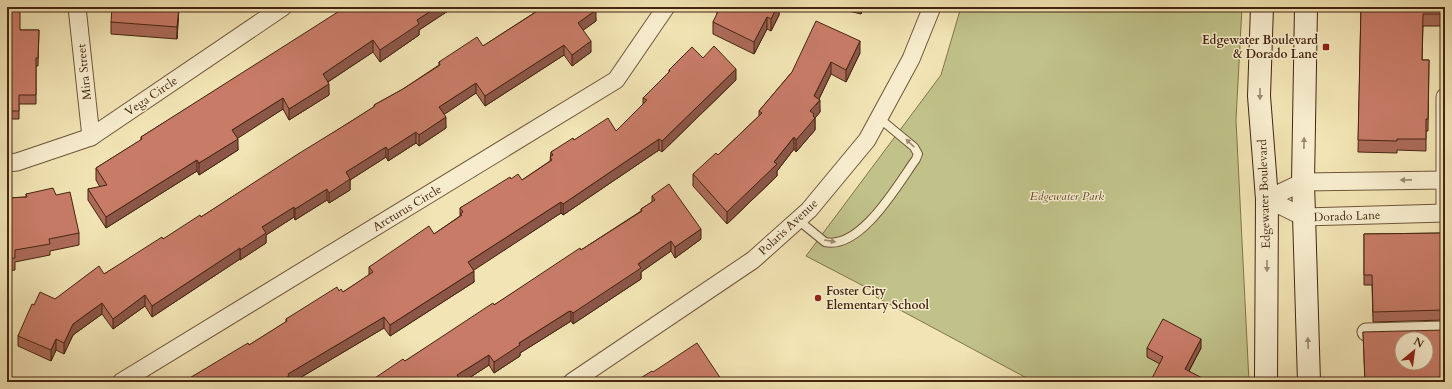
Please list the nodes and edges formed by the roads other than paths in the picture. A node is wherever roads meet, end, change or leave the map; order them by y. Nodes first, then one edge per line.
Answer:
1 (78, 7) edge
2 (283, 7) edge
3 (666, 7) edge
4 (932, 7) edge
5 (1262, 7) edge
6 (1306, 7) edge
7 (1445, 97) edge
8 (879, 118) junction
9 (91, 137) junction
10 (7, 163) edge
11 (1445, 180) edge
12 (1303, 182) junction
13 (1267, 200) junction
14 (1445, 213) edge
15 (1304, 217) junction
16 (798, 220) junction
17 (1445, 330) edge
18 (1366, 332) edge
19 (121, 382) edge
20 (572, 382) edge
21 (1266, 382) edge
22 (1309, 382) edge

1 - 9 street, Mira Street
2 - 9 street, Vega Circle
3 - 19 street, Arcturus Circle
4 - 8 street, Polaris Avenue
5 -> 13 main road, Edgewater Boulevard
12 -> 6 main road
7 - 11 street
8 - 16 street, Polaris Avenue
16 -> 8 lane
9 - 10 street, Vega Circle
11 -> 12 street
11 - 14 street
12 - 13 street
12 - 15 main road
13 - 15 street, Dorado Lane
13 -> 21 main road, Edgewater Boulevard
14 - 15 street, Dorado Lane
22 -> 15 main road
16 - 20 street, Polaris Avenue
17 - 18 street

